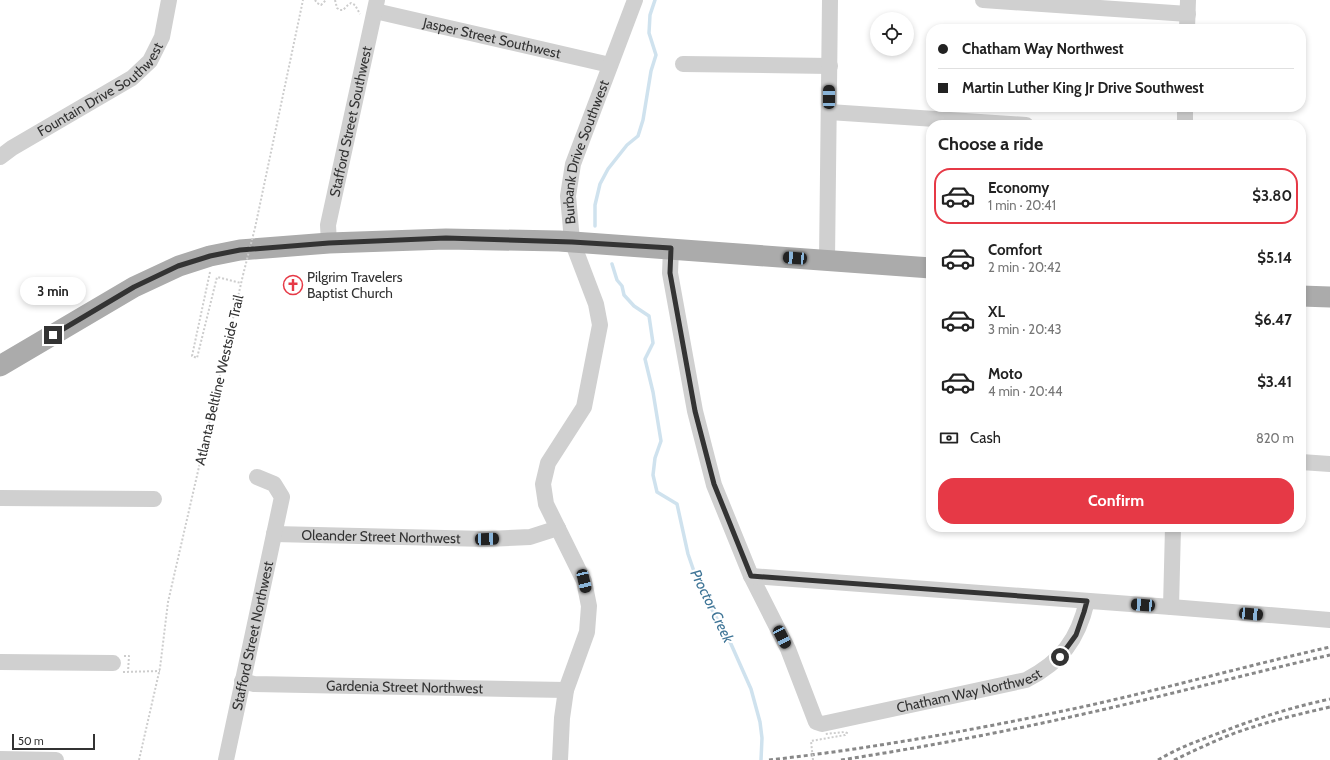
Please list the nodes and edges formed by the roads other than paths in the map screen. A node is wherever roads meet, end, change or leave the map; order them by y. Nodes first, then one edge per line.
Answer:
1 (169, 0) edge
2 (635, 0) edge
3 (830, 0) edge
4 (983, 0) edge
5 (376, 6) edge
6 (1188, 14) edge
7 (683, 64) dead end
8 (610, 65) junction
9 (830, 66) junction
10 (829, 112) junction
11 (950, 120) edge
12 (4, 151) edge
13 (572, 242) junction
14 (329, 243) junction
15 (671, 248) junction
16 (827, 260) junction
17 (926, 268) edge
18 (1306, 296) edge
19 (1330, 297) edge
20 (1, 362) edge
21 (1306, 462) edge
22 (1330, 464) edge
23 (257, 478) dead end
24 (0, 498) edge
25 (154, 500) dead end
26 (558, 528) junction
27 (1173, 532) edge
28 (274, 534) junction
29 (751, 576) junction
30 (1087, 601) junction
31 (1171, 607) junction
32 (1330, 620) edge
33 (0, 662) edge
34 (116, 668) road end
35 (242, 681) junction
36 (566, 690) junction
37 (0, 759) edge
38 (56, 760) edge
39 (226, 760) edge
40 (560, 760) edge

1 - 12 street, Fountain Drive Southwest
2 - 8 street, Burbank Drive Southwest
3 - 9 street
4 - 6 street
5 - 8 street, Jasper Street Southwest
5 - 14 street, Stafford Street Southwest
7 - 9 street
8 - 13 street, Burbank Drive Southwest
9 - 10 street
10 - 11 street
10 - 16 street
13 - 14 main road
13 - 15 main road
13 - 26 street, Burbank Drive Southwest
14 - 20 main road
15 - 16 main road
15 - 29 street
16 - 17 main road
18 - 19 main road
21 - 22 street
23 - 28 street, Stafford Street Northwest
24 - 25 street
26 - 28 street, Oleander Street Northwest
26 - 36 street
27 - 31 street
28 - 35 street, Stafford Street Northwest
29 - 30 street
29 - 30 street, Chatham Way Northwest
30 - 31 street
31 - 32 street
33 - 34 street
35 - 36 street, Gardenia Street Northwest
35 - 39 street, Stafford Street Northwest
36 - 40 street
37 - 38 street

